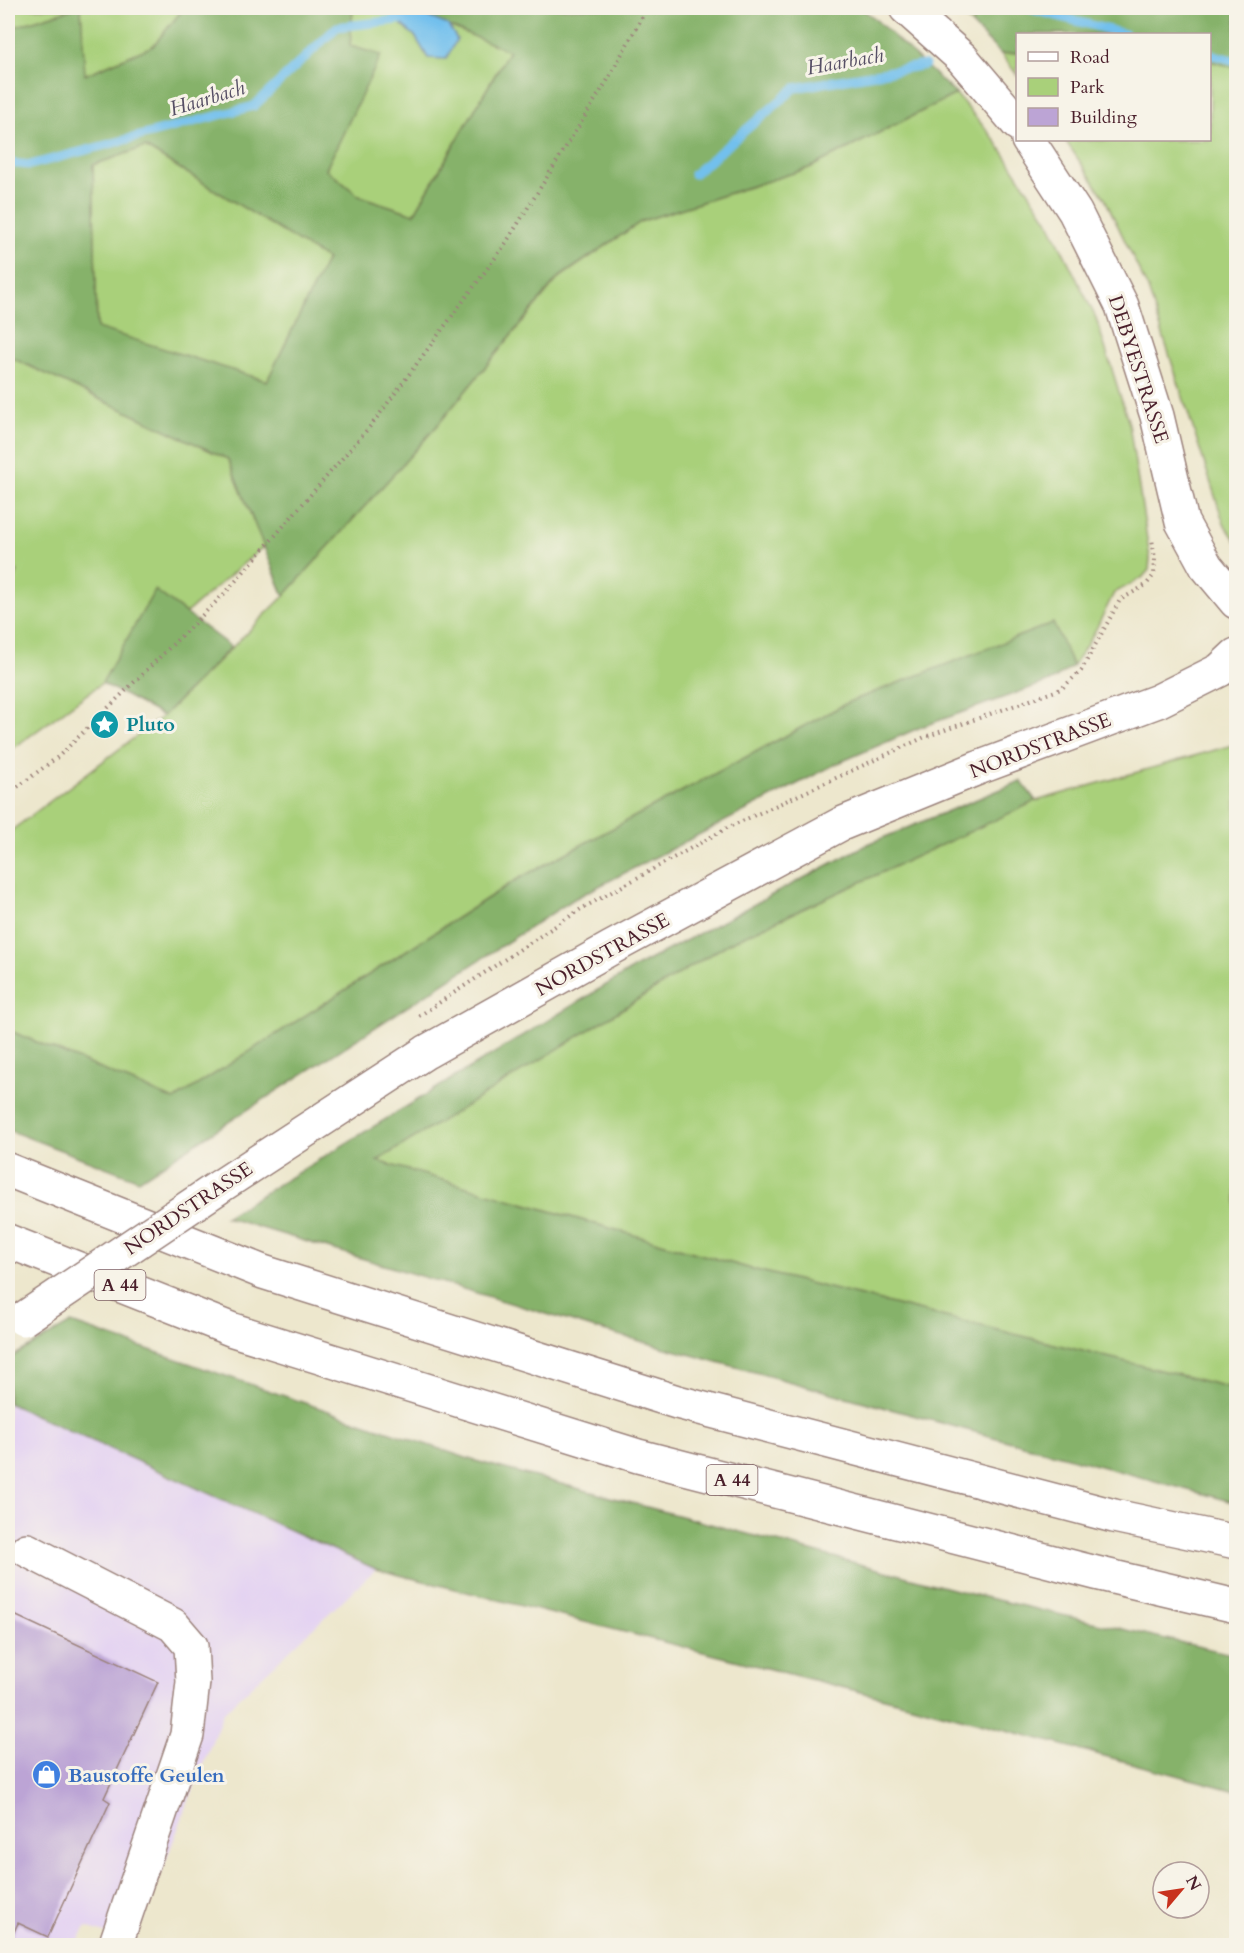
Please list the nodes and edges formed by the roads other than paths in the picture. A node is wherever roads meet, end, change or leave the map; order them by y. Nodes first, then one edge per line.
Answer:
1 (906, 8) edge
2 (1016, 123) edge
3 (1029, 141) edge
4 (1236, 602) edge
5 (1236, 655) edge
6 (8, 1170) edge
7 (8, 1241) edge
8 (15, 1324) edge
9 (1236, 1542) edge
10 (27, 1550) dead end
11 (1236, 1606) edge
12 (115, 1946) edge

1 - 2 main road
3 - 4 main road, DEBYESTRASSE
5 - 8 main road, NORDSTRASSE, bridge
6 - 9 main road
7 - 11 main road, A 44
10 - 12 main road

